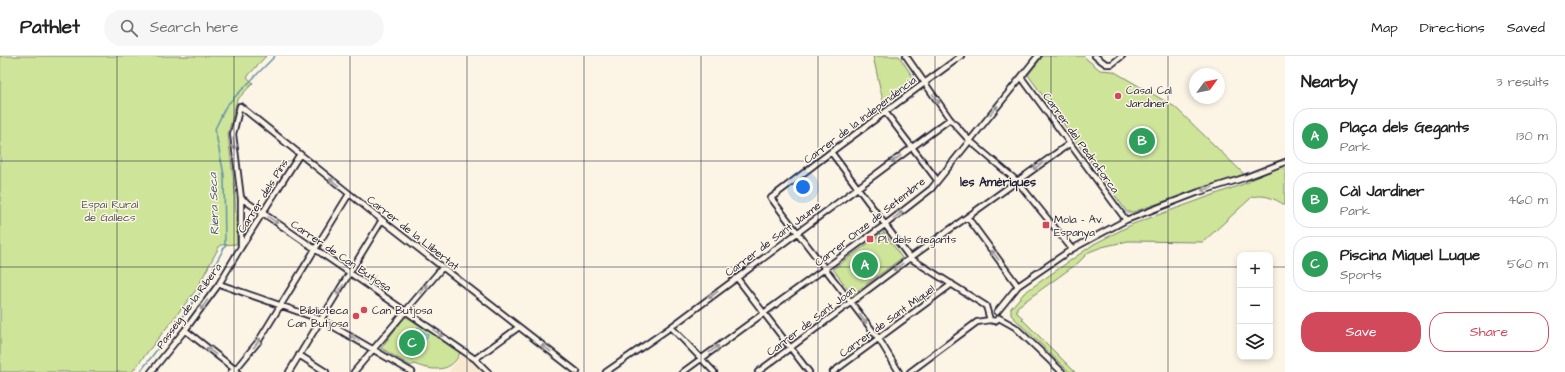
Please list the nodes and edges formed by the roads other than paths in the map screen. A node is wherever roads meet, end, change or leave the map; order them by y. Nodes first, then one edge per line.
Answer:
1 (906, 56) edge
2 (961, 56) edge
3 (1038, 56) edge
4 (1095, 56) edge
5 (1122, 56) edge
6 (1021, 77) junction
7 (925, 83) junction
8 (886, 113) junction
9 (950, 119) junction
10 (969, 140) junction
11 (1069, 144) junction
12 (912, 147) junction
13 (831, 152) junction
14 (300, 154) junction
15 (1285, 162) edge
16 (937, 180) junction
17 (1017, 181) junction
18 (858, 188) junction
19 (349, 194) junction
20 (241, 198) junction
21 (262, 213) junction
22 (968, 218) junction
23 (382, 220) junction
24 (1126, 220) junction
25 (886, 224) junction
26 (797, 232) junction
27 (241, 247) junction
28 (315, 249) junction
29 (1072, 249) junction
30 (910, 258) junction
31 (442, 268) junction
32 (825, 269) junction
33 (351, 273) junction
34 (737, 278) junction
35 (219, 284) junction
36 (952, 284) junction
37 (1018, 286) junction
38 (850, 302) junction
39 (280, 306) junction
40 (405, 311) junction
41 (997, 312) junction
42 (764, 313) junction
43 (989, 314) junction
44 (999, 318) junction
45 (322, 320) junction
46 (990, 320) junction
47 (518, 327) junction
48 (671, 327) junction
49 (185, 330) junction
50 (879, 340) junction
51 (790, 348) junction
52 (373, 349) junction
53 (299, 355) junction
54 (475, 359) junction
55 (701, 359) junction
56 (235, 371) edge
57 (151, 372) edge
58 (289, 372) edge
59 (326, 372) edge
60 (354, 372) edge
61 (412, 372) edge
62 (488, 372) edge
63 (577, 372) edge
64 (606, 372) edge
65 (682, 372) edge
66 (714, 372) edge
67 (758, 372) edge
68 (809, 372) edge
69 (832, 372) edge
70 (899, 372) edge
71 (910, 372) edge
72 (1062, 372) edge

1 - 7 street
2 - 7 street, Carrer de la Independència
3 - 6 street, Carrer Onze de Setembre
4 - 5 street
10 -> 6 street, Carrer Onze de Setembre
6 - 11 street, Carrer del Pedraforca
7 - 8 street, Carrer de la Independència
7 -> 9 street
8 - 12 street
8 - 13 street, Carrer de la Independència
9 - 10 street
9 - 12 street, Carrer de Sant Jaume
10 - 16 street, Carrer Onze de Setembre
10 - 17 street
11 -> 17 street, Carrer de Sant Joan
11 - 24 street, Carrer del Pedraforca
12 - 16 street
12 -> 18 street, Carrer de Sant Jaume
13 - 18 street
13 - 26 street, Carrer de la Independència
19 -> 14 street, Carrer de la Llibertat
14 -> 20 street, Carrer de la Llibertat
14 - 21 street, Carrer dels Pins
15 -> 24 street
25 -> 16 street, Carrer Onze de Setembre
17 - 22 street, Carrer de Sant Joan
17 - 29 street
18 - 25 street
18 - 26 street, Carrer de Sant Jaume
19 - 23 street, Carrer de la Llibertat
19 - 28 street
20 - 21 street, Carrer de Can Butjosa
20 - 27 street
21 - 27 street, Carrer dels Pins
21 -> 28 street, Carrer de Can Butjosa
22 - 30 street, Carrer de Sant Joan
37 -> 22 street
23 - 31 street, Carrer de la Llibertat
23 - 33 street
24 - 29 street
25 - 30 street
25 - 32 street, Carrer Onze de Setembre
26 - 32 street
26 - 34 street, Carrer de Sant Jaume
27 - 35 street, Passeig de la Ribera
28 - 33 street, Carrer de Can Butjosa
28 - 39 street
29 - 37 street
30 - 36 street
30 -> 38 street, Carrer de Sant Joan
40 -> 31 street
31 - 47 street, Carrer de la Llibertat
32 - 38 street
32 - 42 street, Carrer Onze de Setembre
33 - 40 street, Carrer de Can Butjosa
33 -> 45 street
34 - 42 street
34 -> 48 street, Carrer de Sant Jaume
35 - 39 street
35 -> 49 street, Passeig de la Ribera
36 - 43 street
36 - 50 street, Carrer de Sant Miquel
37 - 41 street
38 -> 50 street
38 - 51 street, Carrer de Sant Joan
39 - 45 street
56 -> 39 street
40 - 52 street
40 -> 54 street, Carrer de Can Butjosa
41 - 43 street
41 - 44 street
42 - 51 street
55 -> 42 street, Carrer Onze de Setembre
43 - 46 street
44 - 46 street
44 - 72 street
52 -> 45 street
45 - 53 street
46 - 71 street
47 - 54 street
63 -> 47 street, Carrer de la Llibertat
48 - 55 street
48 - 64 street, Carrer de Sant Jaume
56 -> 49 street
49 - 57 street, Passeig de la Ribera
50 - 69 street, Carrer de Sant Miquel
50 - 70 street
51 - 67 street, Carrer de Sant Joan
51 - 68 street
52 - 60 street
52 - 61 street
53 - 58 street
53 - 59 street
54 - 62 street, Carrer de Can Butjosa
55 - 65 street, Carrer Onze de Setembre
55 - 66 street

